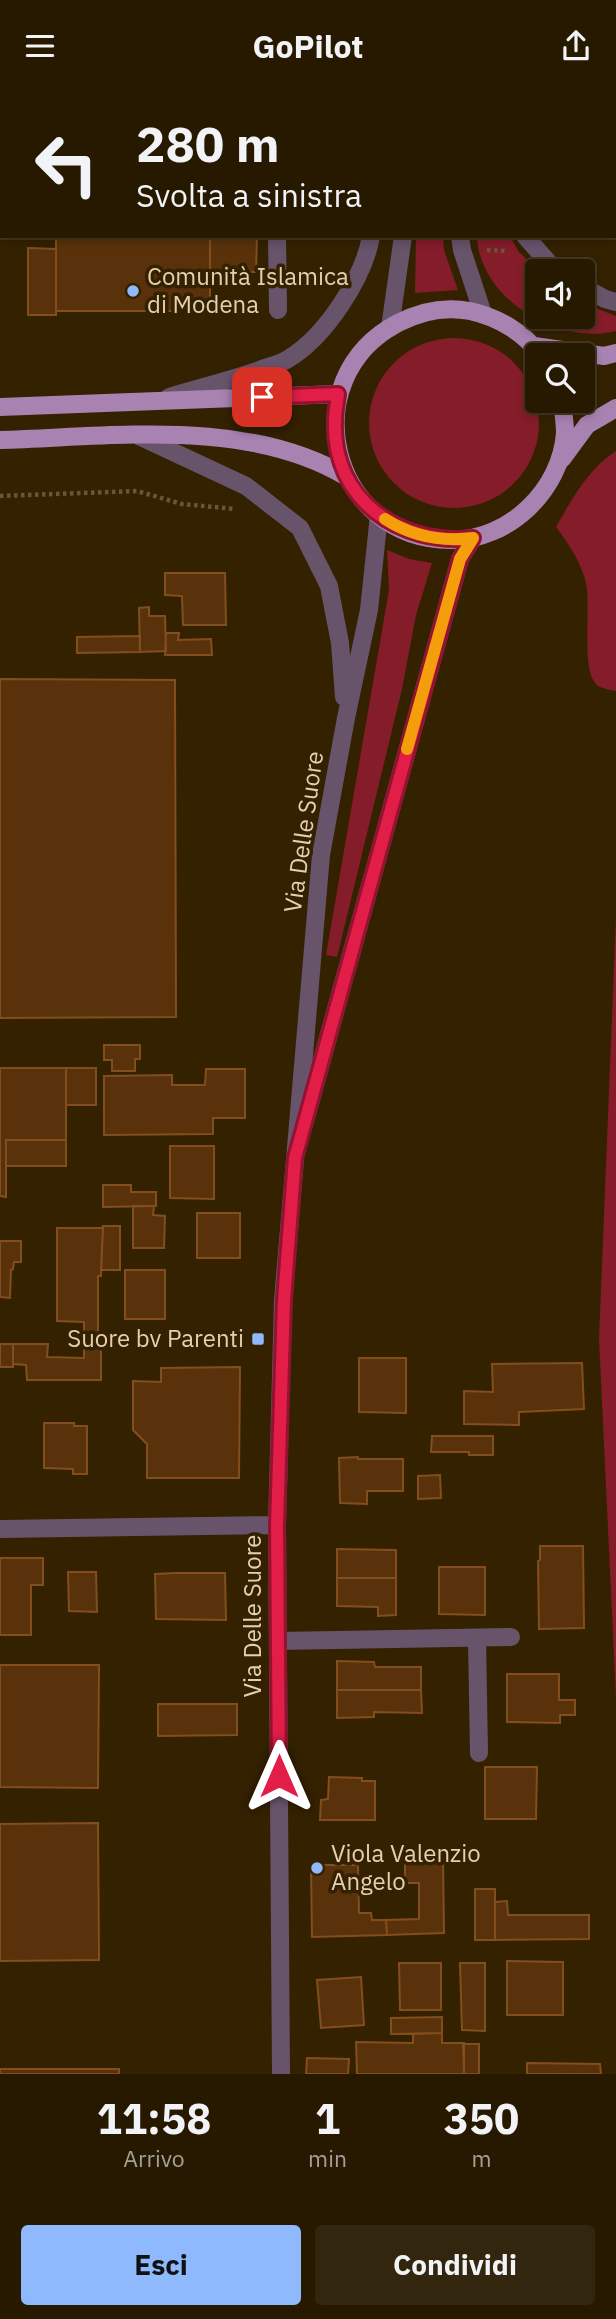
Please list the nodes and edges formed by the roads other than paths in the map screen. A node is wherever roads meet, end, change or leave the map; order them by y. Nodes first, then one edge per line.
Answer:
1 (277, 238) edge
2 (371, 238) edge
3 (403, 238) edge
4 (460, 238) edge
5 (526, 238) edge
6 (545, 259) edge
7 (595, 294) edge
8 (616, 302) edge
9 (278, 310) dead end
10 (483, 314) junction
11 (390, 328) junction
12 (528, 343) edge
13 (616, 353) edge
14 (595, 355) edge
15 (338, 394) junction
16 (153, 401) junction
17 (0, 407) edge
18 (616, 408) edge
19 (563, 413) edge
20 (139, 436) junction
21 (0, 440) edge
22 (558, 464) junction
23 (347, 477) junction
24 (379, 515) junction
25 (473, 538) junction
26 (346, 718) junction
27 (295, 1158) junction
28 (277, 1525) junction
29 (0, 1529) edge
30 (511, 1637) dead end
31 (477, 1639) junction
32 (278, 1641) junction
33 (479, 1753) dead end
34 (281, 2074) edge

1 - 9 street
2 - 16 street
3 - 11 street
4 - 10 street
5 - 6 street
7 - 8 street
10 - 11 main road
10 - 12 main road
11 - 15 main road
13 - 14 main road
15 - 16 main road
15 - 23 main road
16 - 17 main road
18 - 22 main road
19 - 22 main road
20 - 21 main road
20 - 23 main road
20 - 26 street
22 - 25 main road
23 - 24 main road
24 - 25 main road
24 - 26 street, Via Delle Suore
25 - 27 street, Via Delle Suore
26 - 27 street, Via Delle Suore
27 - 28 street, Via Delle Suore
28 - 29 street
28 - 32 street, Via Delle Suore
30 - 31 street
31 - 32 street
31 - 33 street
32 - 34 street, Via Delle Suore

